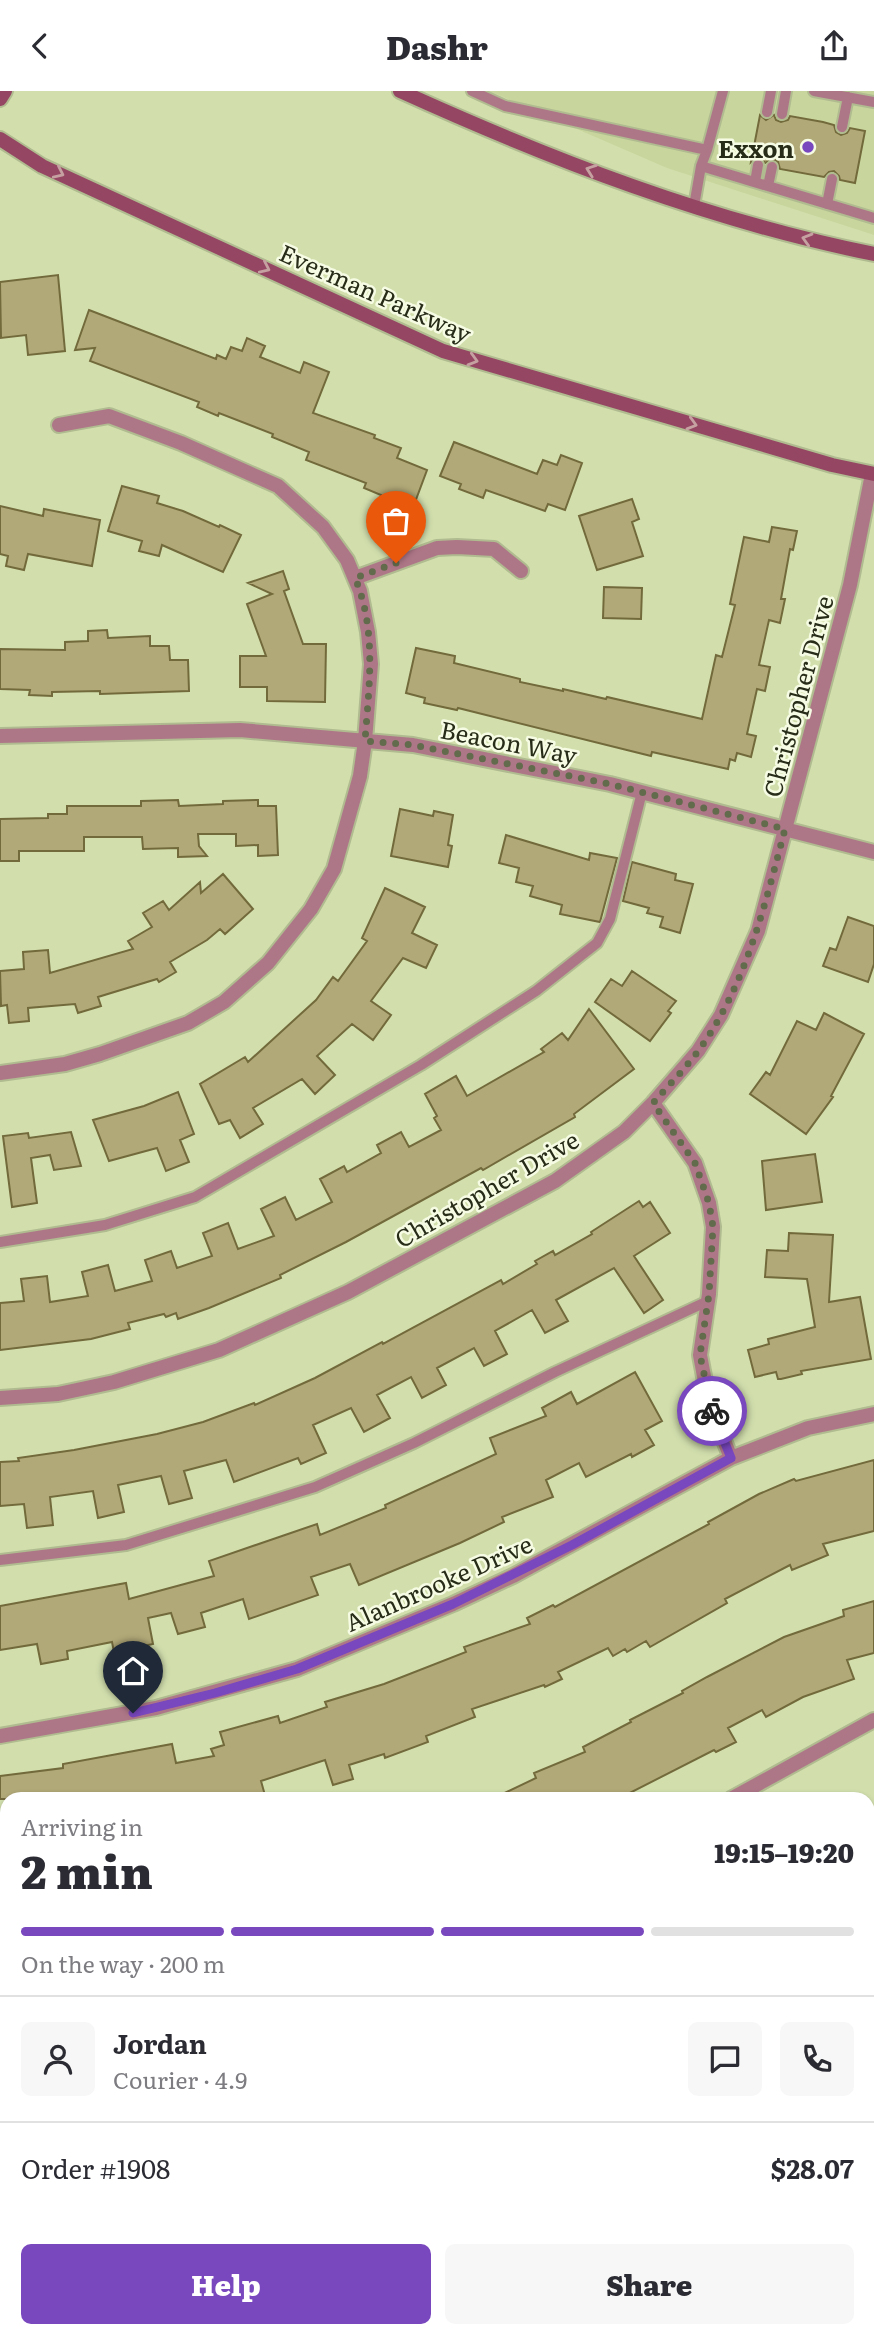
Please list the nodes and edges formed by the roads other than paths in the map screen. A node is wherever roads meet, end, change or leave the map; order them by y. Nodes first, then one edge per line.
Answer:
1 (5, 91) edge
2 (400, 91) edge
3 (472, 91) edge
4 (723, 91) edge
5 (771, 91) edge
6 (786, 91) edge
7 (814, 91) edge
8 (848, 97) junction
9 (0, 99) edge
10 (874, 102) edge
11 (767, 111) dead end
12 (782, 114) dead end
13 (842, 127) dead end
14 (0, 139) edge
15 (707, 150) junction
16 (758, 165) dead end
17 (701, 166) junction
18 (772, 167) dead end
19 (832, 179) dead end
20 (755, 182) junction
21 (768, 186) junction
22 (827, 204) junction
23 (694, 206) junction
24 (874, 218) edge
25 (874, 254) edge
26 (59, 425) dead end
27 (873, 471) edge
28 (521, 571) dead end
29 (355, 578) junction
30 (0, 736) edge
31 (365, 741) junction
32 (642, 792) junction
33 (785, 829) junction
34 (874, 852) edge
35 (0, 1073) edge
36 (653, 1103) junction
37 (0, 1242) edge
38 (708, 1301) junction
39 (0, 1398) edge
40 (874, 1414) edge
41 (731, 1458) junction
42 (0, 1560) edge
43 (874, 1720) edge
44 (0, 1736) edge
45 (744, 1792) edge

1 - 9 main road
23 -> 2 main road
3 - 15 lane
4 - 15 lane
5 - 11 lane
6 - 12 lane
7 - 8 lane
8 - 10 lane
8 - 13 lane
14 -> 27 main road, Everman Parkway
15 - 17 lane
16 - 20 lane
17 - 20 lane
17 - 23 lane
18 - 21 lane
19 - 22 lane
20 - 21 lane
21 - 22 lane
22 - 24 lane
25 -> 23 main road
26 - 29 street
27 - 33 street, Christopher Drive
28 - 29 street
29 - 31 street
30 - 31 street, Beacon Way
31 - 32 street, Beacon Way
31 - 35 street
32 - 33 street, Beacon Way
32 - 37 lane
33 - 34 street, Beacon Way
33 - 36 street, Christopher Drive
36 - 38 street
36 - 39 street, Christopher Drive
38 - 41 street
38 - 42 lane
40 - 41 street, Alanbrooke Drive
41 - 44 street, Alanbrooke Drive
43 - 45 street

